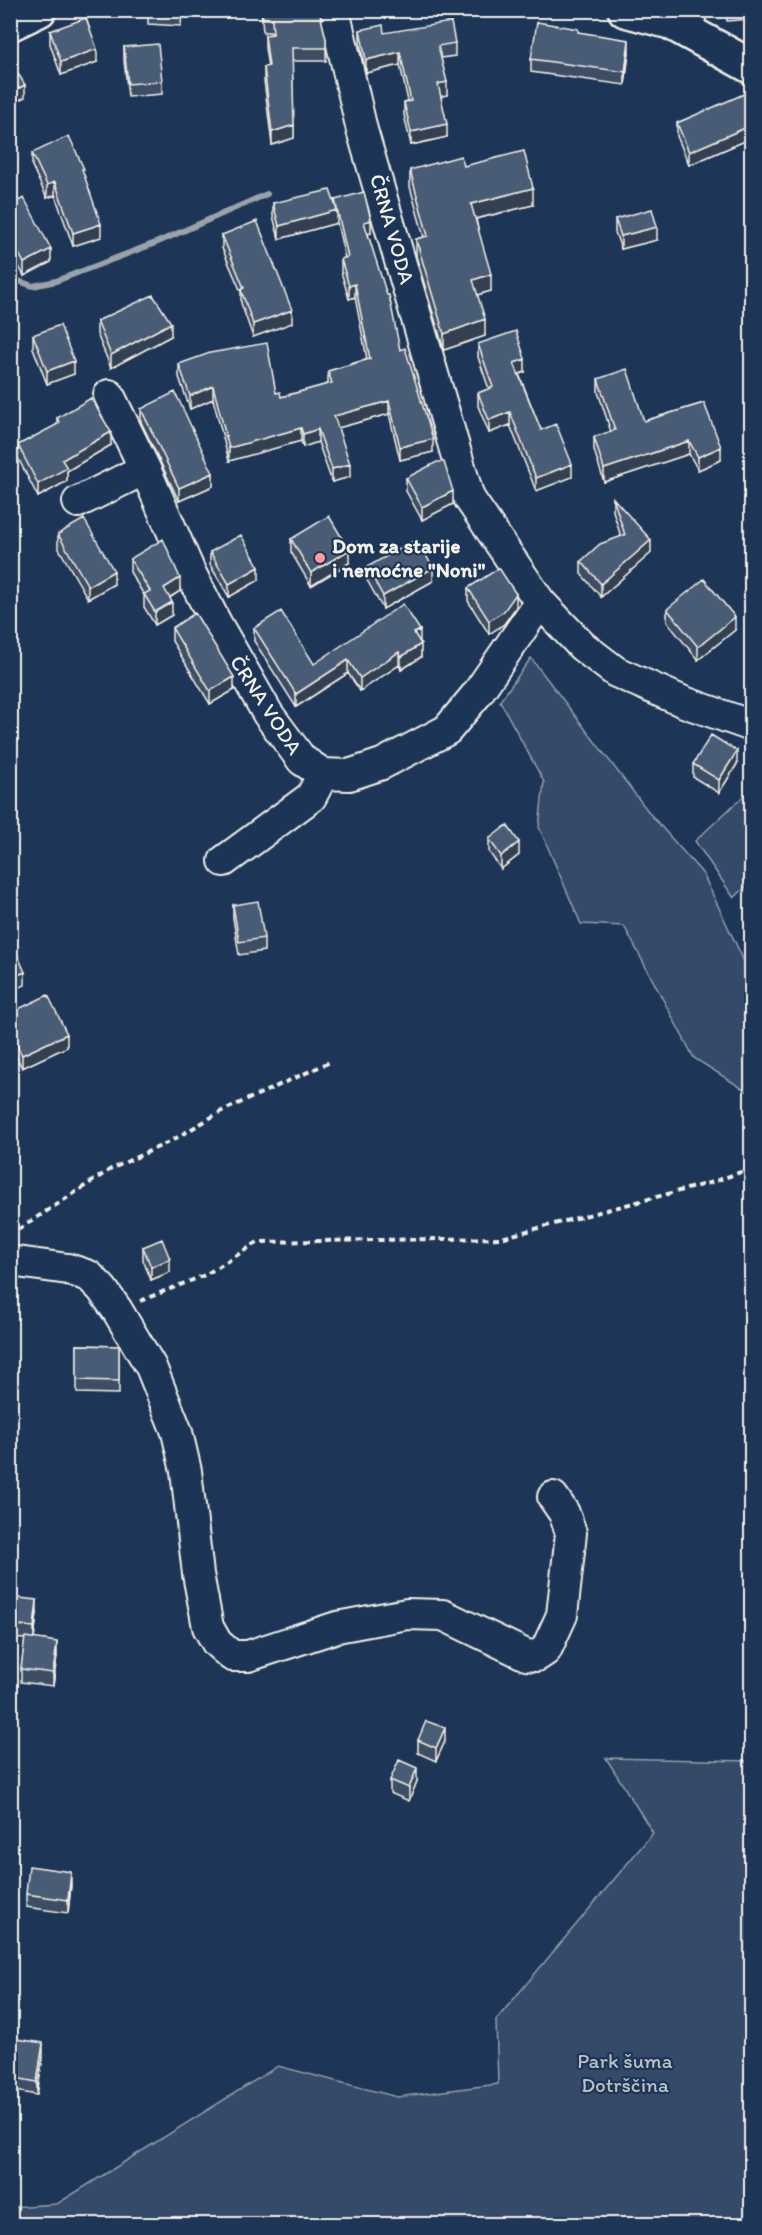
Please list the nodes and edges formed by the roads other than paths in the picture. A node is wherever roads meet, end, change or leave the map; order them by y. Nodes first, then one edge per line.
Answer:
1 (39, 10) edge
2 (625, 10) edge
3 (343, 17) edge
4 (689, 21) edge
5 (10, 24) edge
6 (752, 67) edge
7 (110, 395) dead end
8 (145, 469) junction
9 (78, 502) dead end
10 (540, 602) junction
11 (752, 726) edge
12 (322, 774) junction
13 (224, 861) dead end
14 (10, 1261) edge
15 (553, 1497) dead end

1 - 5 main road
2 - 4 main road
3 - 10 street, ČRNA VODA
4 - 6 main road
7 - 8 street, ČRNA VODA
8 - 9 street
8 - 12 street, ČRNA VODA
10 - 11 street, ČRNA VODA
10 - 12 street
12 - 13 street
14 - 15 street

